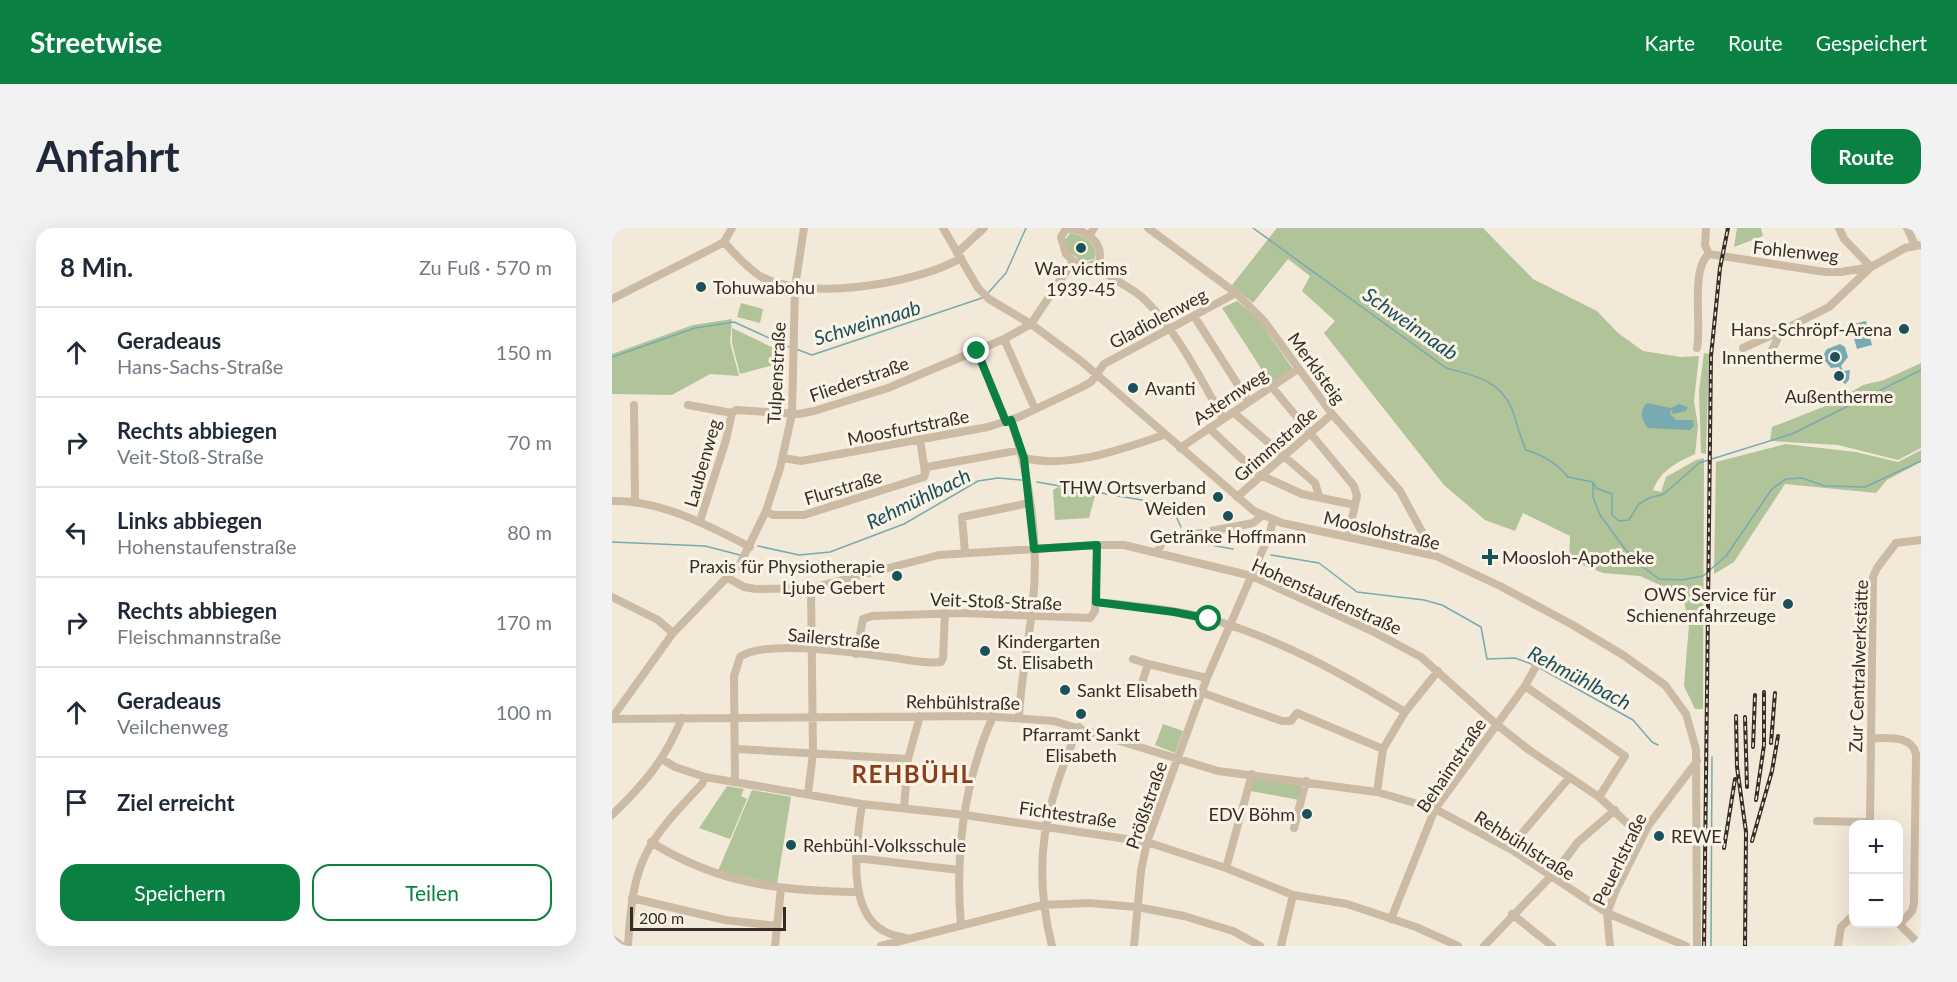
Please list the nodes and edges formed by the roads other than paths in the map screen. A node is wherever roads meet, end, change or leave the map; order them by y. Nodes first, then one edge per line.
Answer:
1 (732, 228) edge
2 (804, 228) edge
3 (943, 228) edge
4 (984, 228) edge
5 (1094, 228) edge
6 (1148, 228) edge
7 (1706, 228) edge
8 (1839, 228) edge
9 (1907, 228) edge
10 (1089, 236) junction
11 (724, 242) junction
12 (1918, 245) edge
13 (1709, 254) junction
14 (959, 256) junction
15 (1073, 261) junction
16 (1096, 265) junction
17 (1870, 267) junction
18 (795, 287) junction
19 (1236, 293) junction
20 (612, 299) edge
21 (1194, 316) junction
22 (1031, 324) junction
23 (1168, 329) junction
24 (1781, 331) junction
25 (1004, 339) junction
26 (1697, 348) dead end
27 (1743, 348) dead end
28 (977, 351) junction
29 (1767, 361) dead end
30 (1298, 369) junction
31 (1097, 373) junction
32 (1272, 387) junction
33 (1249, 402) junction
34 (634, 405) dead end
35 (688, 405) dead end
36 (1035, 409) junction
37 (1233, 412) junction
38 (732, 413) junction
39 (792, 414) junction
40 (1332, 414) junction
41 (1223, 418) junction
42 (1009, 421) junction
43 (1209, 428) junction
44 (1309, 434) junction
45 (1164, 435) junction
46 (920, 439) junction
47 (1180, 448) junction
48 (1021, 450) junction
49 (1286, 456) junction
50 (783, 458) junction
51 (1024, 458) junction
52 (925, 474) junction
53 (1263, 476) junction
54 (1319, 496) junction
55 (1237, 497) junction
56 (612, 501) edge
57 (635, 501) junction
58 (1029, 503) junction
59 (1355, 505) junction
60 (766, 511) junction
61 (1263, 515) junction
62 (1273, 520) junction
63 (700, 521) junction
64 (1348, 536) junction
65 (1921, 540) edge
66 (1097, 545) junction
67 (750, 547) junction
68 (1034, 549) junction
69 (1156, 552) junction
70 (965, 553) junction
71 (1428, 554) junction
72 (1252, 576) junction
73 (728, 578) junction
74 (812, 588) junction
75 (612, 597) edge
76 (1096, 602) junction
77 (945, 614) junction
78 (1030, 615) junction
79 (1230, 626) junction
80 (674, 633) junction
81 (811, 649) junction
82 (856, 654) junction
83 (1133, 659) dead end
84 (1148, 664) junction
85 (1535, 668) dead end
86 (1438, 671) junction
87 (1207, 678) junction
88 (1128, 685) dead end
89 (1525, 686) junction
90 (1203, 693) junction
91 (1405, 712) junction
92 (920, 716) junction
93 (993, 716) junction
94 (813, 717) junction
95 (1019, 717) junction
96 (682, 718) junction
97 (735, 718) junction
98 (612, 719) edge
99 (1496, 724) junction
100 (1079, 727) junction
101 (1871, 738) junction
102 (737, 749) junction
103 (1383, 749) junction
104 (813, 753) junction
105 (662, 759) junction
106 (908, 759) junction
107 (1178, 759) junction
108 (1696, 761) junction
109 (1252, 774) junction
110 (705, 777) junction
111 (1569, 778) junction
112 (1306, 781) junction
113 (735, 782) junction
114 (1377, 792) junction
115 (808, 794) junction
116 (1599, 796) junction
117 (862, 804) junction
118 (904, 808) junction
119 (1436, 810) junction
120 (1615, 810) junction
121 (965, 814) junction
122 (612, 815) edge
123 (1870, 820) edge
124 (1817, 821) dead end
125 (1849, 822) edge
126 (1045, 826) junction
127 (1294, 828) dead end
128 (1642, 837) junction
129 (651, 842) junction
130 (1147, 842) junction
131 (1512, 850) junction
132 (856, 858) junction
133 (1226, 868) junction
134 (959, 870) junction
135 (1548, 876) junction
136 (781, 888) junction
137 (858, 892) junction
138 (1293, 895) junction
139 (632, 898) junction
140 (1042, 905) junction
141 (1137, 907) junction
142 (1607, 913) junction
143 (1512, 914) junction
144 (1391, 919) junction
145 (1849, 919) edge
146 (1903, 920) edge
147 (777, 926) junction
148 (961, 926) junction
149 (1903, 928) edge
150 (612, 939) edge
151 (906, 939) junction
152 (896, 944) edge
153 (622, 946) edge
154 (628, 946) edge
155 (775, 946) edge
156 (881, 946) edge
157 (1053, 946) edge
158 (1134, 946) edge
159 (1260, 946) edge
160 (1281, 946) edge
161 (1458, 946) edge
162 (1484, 946) edge
163 (1552, 946) edge
164 (1610, 946) edge
165 (1686, 946) edge
166 (1697, 946) edge
167 (1838, 946) edge
168 (1921, 946) edge

1 - 11 street
2 - 18 street, Tulpenstraße
3 - 14 street, Mooslohstraße
4 - 14 street
5 - 10 street
6 - 19 street, Merklsteig
7 - 13 street
8 - 17 street
9 - 12 street
10 - 15 street
10 - 16 street
11 - 18 street
11 - 20 street
12 - 17 street
13 - 17 street, Fohlenweg
13 - 26 street
14 - 18 street
14 - 22 street, Mooslohstraße
15 - 16 street
15 - 22 street
16 - 23 street
17 - 24 street
18 - 39 street, Tulpenstraße
19 - 21 street, Gladiolenweg
19 - 30 street, Merklsteig
21 - 23 street, Gladiolenweg
21 - 33 street
22 - 25 street, Fliederstraße
22 - 31 street, Mooslohstraße
23 - 31 street, Gladiolenweg
23 - 41 street
24 - 27 street
24 - 29 street
25 - 28 street, Fliederstraße
25 - 36 street
28 - 39 street, Fliederstraße
28 - 42 street
30 - 32 street, Asternweg
30 - 40 street, Merklsteig
31 - 36 street, Moosfurtstraße
31 - 45 street, Mooslohstraße
32 - 33 street, Asternweg
32 - 44 street
33 - 37 street, Asternweg
34 - 57 street
35 - 38 street, Fliederstraße
36 - 42 street, Moosfurtstraße
37 - 41 street, Asternweg
37 - 49 street
38 - 39 street, Fliederstraße
38 - 63 street, Laubenweg
39 - 50 street, Tulpenstraße
40 - 44 street, Grimmstraße
40 - 71 street, Merklsteig
41 - 43 street, Asternweg
42 - 46 street, Moosfurtstraße
42 - 48 street
43 - 47 street, Asternweg
43 - 53 street
44 - 49 street, Grimmstraße
44 - 59 street
45 - 47 street, Mooslohstraße
45 - 51 street
46 - 50 street, Moosfurtstraße
46 - 52 street
47 - 55 street, Mooslohstraße
48 - 51 street
48 - 52 street, Flurstraße
49 - 53 street, Grimmstraße
49 - 54 street
50 - 60 street, Tulpenstraße
51 - 58 street
52 - 60 street, Flurstraße
53 - 54 street
53 - 55 street, Grimmstraße
54 - 59 street
55 - 61 street, Mooslohstraße
56 - 57 street
57 - 63 street
58 - 68 street
58 - 70 street
59 - 64 street
60 - 67 street, Tulpenstraße
61 - 62 street, Mooslohstraße
61 - 69 street
62 - 64 street, Mooslohstraße
62 - 72 street, Prößlstraße
63 - 67 street
64 - 71 street, Mooslohstraße
65 - 101 street, Zur Centralwerkstätte
66 - 68 street, Hohenstaufenstraße
66 - 69 street, Hohenstaufenstraße
66 - 76 street
67 - 73 street, Tulpenstraße
68 - 70 street, Hohenstaufenstraße
68 - 78 street
69 - 72 street, Hohenstaufenstraße
70 - 74 street, Hohenstaufenstraße
71 - 108 street, Mooslohstraße
72 - 79 street, Prößlstraße
72 - 86 street, Hohenstaufenstraße
73 - 74 street, Hohenstaufenstraße
73 - 80 street, Tulpenstraße
74 - 81 street
75 - 80 street
76 - 78 street, Veit-Stoß-Straße
76 - 79 street
77 - 78 street, Veit-Stoß-Straße
77 - 82 street, Veit-Stoß-Straße
77 - 82 street, Sailerstraße
78 - 95 street
79 - 87 street, Prößlstraße
79 - 91 street
80 - 98 street, Tulpenstraße
81 - 82 street, Sailerstraße
81 - 94 street
81 - 97 street, Sailerstraße
83 - 84 street
84 - 87 street
84 - 88 street
85 - 89 street, Behaimstraße
86 - 91 street
86 - 99 street, Hohenstaufenstraße
87 - 90 street, Prößlstraße
89 - 99 street, Behaimstraße
89 - 116 street
90 - 103 street
90 - 107 street, Prößlstraße
91 - 103 street
92 - 93 street, Rehbühlstraße
92 - 94 street, Rehbühlstraße
92 - 106 street
93 - 95 street, Rehbühlstraße
93 - 121 street
94 - 97 street, Rehbühlstraße
94 - 104 street
95 - 100 street, Rehbühlstraße
96 - 97 street, Rehbühlstraße
96 - 98 street, Rehbühlstraße
96 - 105 street
97 - 102 street, Sailerstraße
99 - 111 street, Hohenstaufenstraße
99 - 119 street, Behaimstraße
100 - 107 street, Rehbühlstraße
100 - 126 street
101 - 123 street, Zur Centralwerkstätte
101 - 146 street
102 - 104 street
102 - 113 street, Sailerstraße
103 - 114 street
104 - 106 street
104 - 115 street
105 - 110 street, Fichtestraße
105 - 122 street
106 - 118 street
107 - 109 street, Rehbühlstraße
107 - 130 street, Prößlstraße
108 - 128 street, Peuerlstraße
108 - 166 street, Mooslohstraße
109 - 112 street, Rehbühlstraße
109 - 133 street
110 - 113 street, Fichtestraße
110 - 129 street
111 - 116 street, Hohenstaufenstraße
111 - 131 street
112 - 114 street, Rehbühlstraße
112 - 127 street
113 - 115 street, Fichtestraße
114 - 119 street, Rehbühlstraße
115 - 117 street, Fichtestraße
116 - 120 street, Hohenstaufenstraße
117 - 118 street, Fichtestraße
117 - 132 street
118 - 121 street, Fichtestraße
119 - 131 street, Rehbühlstraße
119 - 144 street, Behaimstraße
120 - 128 street, Hohenstaufenstraße
120 - 135 street
121 - 126 street, Fichtestraße
121 - 134 street
124 - 125 street, Zur Centralwerkstätte
126 - 130 street, Fichtestraße
126 - 140 street
128 - 142 street, Peuerlstraße
129 - 136 street
129 - 139 street
130 - 133 street, Fichtestraße
130 - 141 street, Prößlstraße
131 - 135 street, Rehbühlstraße
132 - 134 street
132 - 137 street
133 - 138 street, Fichtestraße
134 - 148 street
135 - 142 street, Rehbühlstraße
135 - 143 street
136 - 137 street
136 - 147 street
137 - 151 street
138 - 144 street, Fichtestraße
138 - 160 street
139 - 147 street
139 - 154 street
140 - 141 street
140 - 148 street
140 - 157 street
141 - 158 street, Prößlstraße
141 - 159 street
142 - 164 street, Peuerlstraße
142 - 165 street, Rehbühlstraße
143 - 162 street
143 - 163 street
144 - 161 street, Fichtestraße
145 - 167 street
147 - 155 street
148 - 151 street
149 - 168 street
150 - 153 street
151 - 152 street
152 - 156 street

